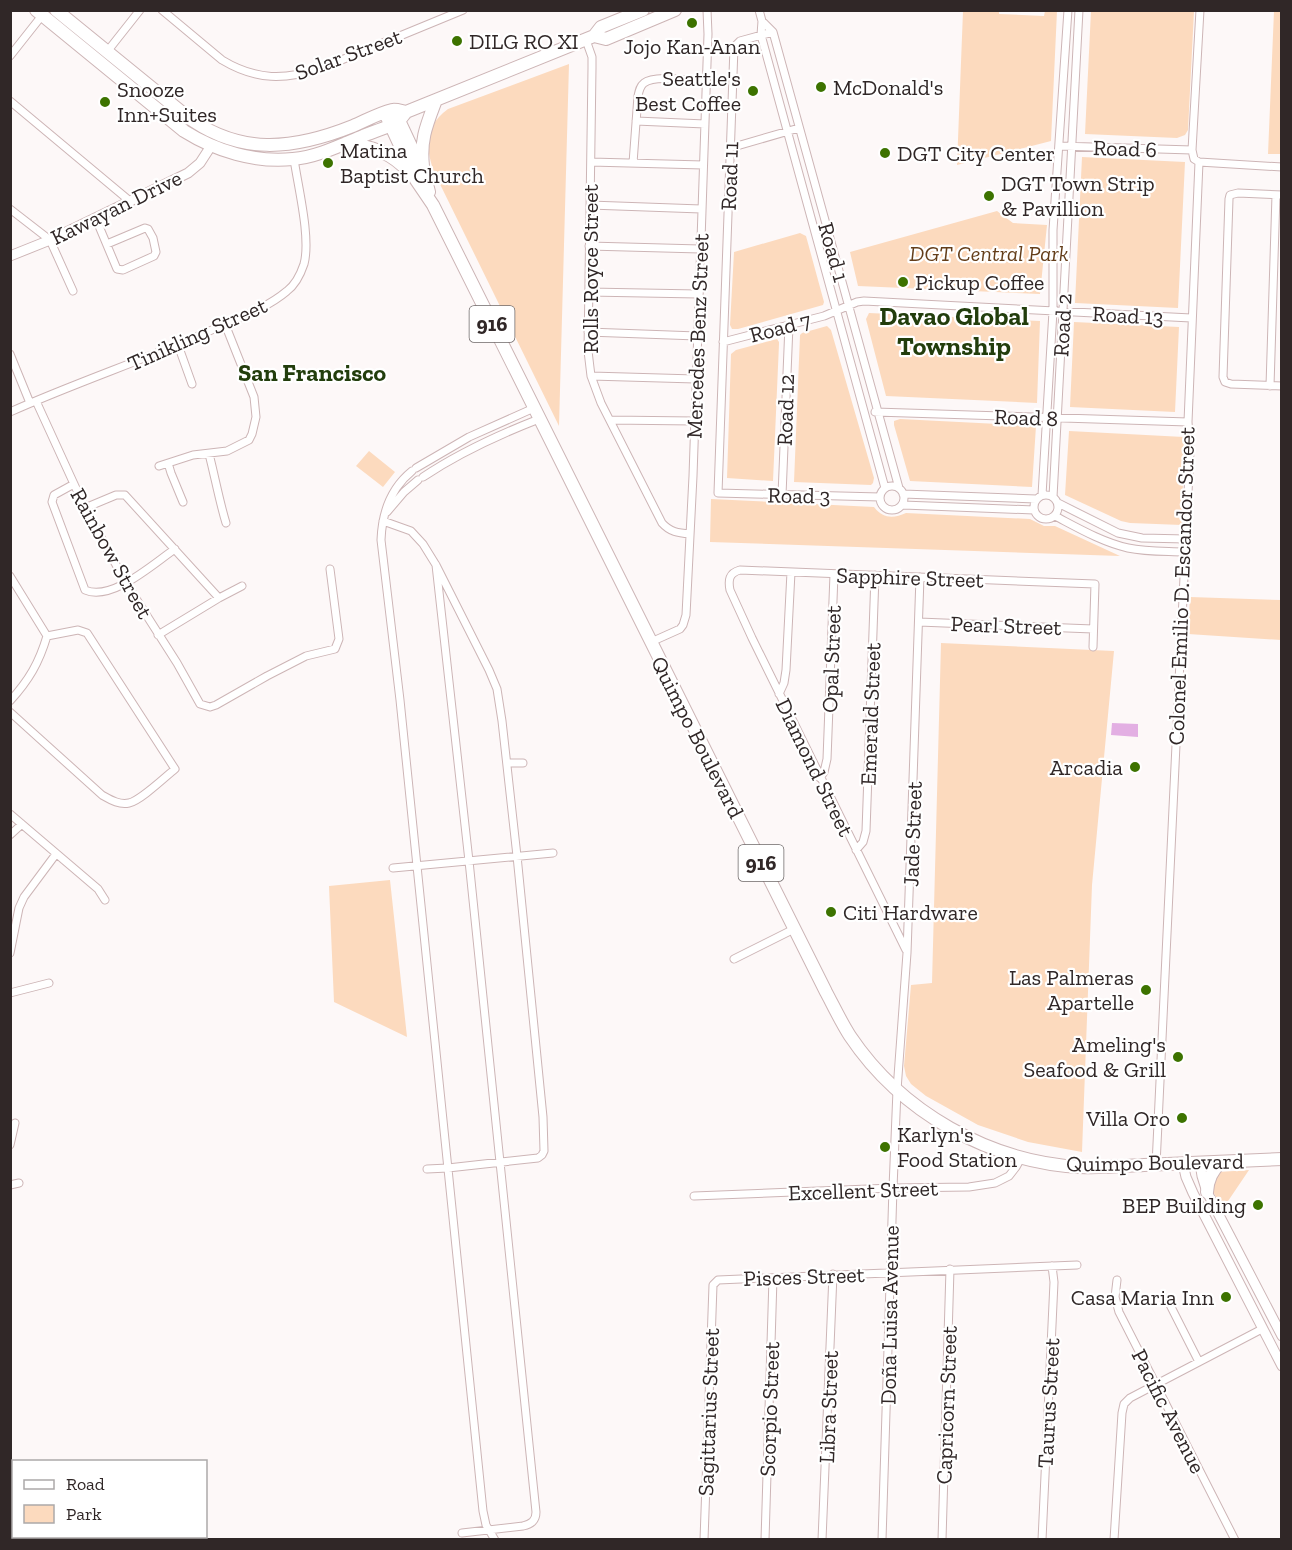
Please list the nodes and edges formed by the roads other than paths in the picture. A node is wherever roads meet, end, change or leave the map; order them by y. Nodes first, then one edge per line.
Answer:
1 (56, 10) edge
2 (140, 10) edge
3 (162, 10) edge
4 (463, 10) edge
5 (643, 10) edge
6 (675, 10) edge
7 (707, 10) edge
8 (759, 10) edge
9 (1068, 10) edge
10 (1078, 10) edge
11 (1200, 10) edge
12 (41, 12) edge
13 (762, 21) junction
14 (1068, 23) junction
15 (1078, 24) junction
16 (773, 32) junction
17 (761, 35) junction
18 (590, 38) junction
19 (10, 56) edge
20 (102, 56) junction
21 (706, 81) junction
22 (789, 90) junction
23 (777, 93) junction
24 (436, 100) junction
25 (10, 101) edge
26 (395, 116) junction
27 (636, 121) junction
28 (705, 124) junction
29 (799, 128) junction
30 (787, 132) junction
31 (345, 143) junction
32 (211, 146) junction
33 (1059, 146) junction
34 (1071, 146) junction
35 (730, 148) junction
36 (1192, 150) junction
37 (294, 159) junction
38 (591, 162) junction
39 (1199, 162) junction
40 (633, 163) junction
41 (703, 165) junction
42 (1281, 167) edge
43 (420, 178) junction
44 (1279, 195) edge
45 (131, 202) junction
46 (590, 206) junction
47 (10, 209) edge
48 (701, 209) junction
49 (96, 219) junction
50 (1053, 230) junction
51 (1067, 230) junction
52 (50, 240) junction
53 (107, 244) junction
54 (589, 246) junction
55 (700, 249) junction
56 (10, 256) edge
57 (836, 260) junction
58 (824, 264) junction
59 (73, 291) dead end
60 (589, 292) junction
61 (698, 294) junction
62 (849, 306) junction
63 (837, 310) junction
64 (1053, 311) junction
65 (1062, 312) junction
66 (1191, 318) junction
67 (225, 324) junction
68 (789, 325) junction
69 (588, 333) junction
70 (697, 336) junction
71 (723, 342) junction
72 (178, 345) junction
73 (10, 354) edge
74 (591, 376) junction
75 (695, 379) junction
76 (192, 384) dead end
77 (1270, 386) junction
78 (1281, 387) edge
79 (33, 402) junction
80 (877, 411) junction
81 (10, 412) edge
82 (536, 413) junction
83 (866, 414) junction
84 (1046, 417) junction
85 (1057, 418) junction
86 (610, 420) junction
87 (694, 421) junction
88 (1188, 422) junction
89 (209, 453) junction
90 (426, 461) junction
91 (168, 463) junction
92 (159, 466) dead end
93 (433, 471) junction
94 (74, 484) junction
95 (885, 488) junction
96 (901, 491) junction
97 (717, 493) joint
98 (782, 495) junction
99 (1053, 496) junction
100 (880, 497) junction
101 (1039, 497) junction
102 (183, 502) dead end
103 (1058, 503) junction
104 (903, 505) junction
105 (85, 508) junction
106 (1034, 510) junction
107 (1055, 516) junction
108 (385, 518) junction
109 (226, 523) dead end
110 (690, 534) junction
111 (1186, 539) junction
112 (175, 549) junction
113 (1185, 552) junction
114 (436, 566) junction
115 (330, 569) dead end
116 (790, 572) junction
117 (834, 574) junction
118 (875, 575) junction
119 (10, 576) edge
120 (920, 577) junction
121 (729, 579) joint
122 (126, 583) junction
123 (242, 586) dead end
124 (219, 598) junction
125 (919, 622) junction
126 (1094, 629) junction
127 (47, 636) junction
128 (158, 636) junction
129 (651, 642) junction
130 (1092, 647) dead end
131 (779, 694) junction
132 (10, 701) edge
133 (10, 712) edge
134 (507, 763) junction
135 (523, 763) dead end
136 (820, 778) junction
137 (10, 814) edge
138 (22, 824) junction
139 (10, 835) edge
140 (856, 850) junction
141 (553, 853) dead end
142 (57, 854) junction
143 (517, 856) junction
144 (469, 861) junction
145 (417, 866) junction
146 (393, 868) dead end
147 (105, 900) dead end
148 (795, 928) junction
149 (10, 953) edge
150 (907, 953) junction
151 (734, 959) dead end
152 (49, 983) dead end
153 (10, 993) edge
154 (897, 1090) junction
155 (15, 1122) dead end
156 (10, 1145) edge
157 (1021, 1158) junction
158 (1281, 1159) edge
159 (1221, 1162) junction
160 (499, 1163) junction
161 (1200, 1163) junction
162 (1183, 1164) junction
163 (1156, 1165) junction
164 (448, 1168) junction
165 (427, 1169) dead end
166 (19, 1183) dead end
167 (10, 1185) edge
168 (893, 1188) junction
169 (1207, 1192) junction
170 (694, 1196) dead end
171 (1227, 1230) junction
172 (1215, 1236) junction
173 (1077, 1265) dead end
174 (1052, 1266) junction
175 (950, 1269) junction
176 (891, 1272) junction
177 (833, 1274) junction
178 (773, 1278) junction
179 (1117, 1280) dead end
180 (713, 1285) joint
181 (1167, 1299) dead end
182 (1274, 1322) junction
183 (1262, 1329) junction
184 (1281, 1336) edge
185 (1199, 1362) junction
186 (1281, 1366) edge
187 (1156, 1384) junction
188 (489, 1530) junction
189 (462, 1533) dead end
190 (495, 1539) edge
191 (704, 1539) edge
192 (765, 1539) edge
193 (822, 1539) edge
194 (882, 1539) edge
195 (942, 1539) edge
196 (1041, 1539) edge
197 (1114, 1539) edge
198 (1235, 1539) edge

1 - 20 main road
2 - 20 street
3 - 4 street, Solar Street
5 - 18 main road
6 - 18 main road
7 - 21 street, Mercedes Benz Street
8 - 13 street, Road 1
9 - 14 street, Road 2
10 - 15 street, Road 2
11 - 36 street
12 - 19 street
12 - 20 main road
13 - 16 street, Road 1
13 - 17 street, Road 1
14 - 15 street
14 - 33 street, Road 2
15 - 34 street, Road 2
16 - 17 street, Road 11
16 - 22 street, Road 1
17 - 23 street, Road 1
17 - 35 street, Road 11
18 - 24 main road
18 - 38 street, Rolls Royce Street
20 - 26 main road
20 - 32 main road
21 - 27 street
21 - 28 street, Mercedes Benz Street
22 - 23 street
22 - 29 street, Road 1
23 - 30 street, Road 1
24 - 26 main road
24 - 43 main road
25 - 45 street
26 - 31 main road
26 - 43 main road, Quimpo Boulevard / 916
27 - 28 street
27 - 40 street
28 - 41 street, Mercedes Benz Street
29 - 30 street
29 - 57 street, Road 1
30 - 35 street
30 - 58 street, Road 1
31 - 37 main road
31 - 43 main road
32 - 37 main road
32 - 45 street, Kawayan Drive
33 - 34 street, Road 6
33 - 50 street, Road 2
34 - 36 street, Road 6
34 - 51 street, Road 2
35 - 71 street, Road 11
36 - 39 street
37 - 67 street, Tinikling Street
38 - 40 street
38 - 46 street, Rolls Royce Street
39 - 42 street
39 - 66 street, Colonel Emilio D. Escandor Street
40 - 41 street
41 - 48 street, Mercedes Benz Street
43 - 82 main road, Quimpo Boulevard / 916
44 - 77 street
44 - 77 street
45 - 49 street, Kawayan Drive
46 - 48 street
46 - 54 street, Rolls Royce Street
47 - 52 street
48 - 55 street, Mercedes Benz Street
49 - 52 street, Kawayan Drive
49 - 53 street
50 - 51 street
50 - 64 street, Road 2
51 - 65 street, Road 2
52 - 56 street, Kawayan Drive
52 - 59 street
53 - 53 street
54 - 55 street
54 - 60 street, Rolls Royce Street
55 - 61 street, Mercedes Benz Street
57 - 58 street
57 - 62 street, Road 1
58 - 63 street, Road 1
60 - 61 street
60 - 69 street, Rolls Royce Street
61 - 70 street, Mercedes Benz Street
62 - 63 street, Road 7
62 - 64 street, Road 13
62 - 80 street, Road 1
63 - 68 street, Road 7
63 - 83 street, Road 1
64 - 65 street, Road 13
64 - 84 street, Road 2
65 - 66 street, Road 13
65 - 85 street, Road 2
66 - 88 street, Colonel Emilio D. Escandor Street
67 - 72 street, Tinikling Street
67 - 89 street
68 - 71 street, Road 7
68 - 98 street, Road 12
69 - 70 street
69 - 74 street, Rolls Royce Street
70 - 75 street, Mercedes Benz Street
71 - 97 street, Road 11
72 - 76 street
72 - 79 street, Tinikling Street
73 - 79 street, Rainbow Street
74 - 75 street
74 - 86 street, Rolls Royce Street
75 - 87 street, Mercedes Benz Street
77 - 78 street
79 - 81 street, Tinikling Street
79 - 94 street, Rainbow Street
80 - 83 street, Road 8
80 - 84 street, Road 8
80 - 96 street, Road 1
82 - 90 street
82 - 93 street
82 - 129 main road, Quimpo Boulevard / 916
83 - 95 street, Road 1
84 - 85 street, Road 8
84 - 101 street, Road 2
85 - 88 street, Road 8
85 - 99 street, Road 2
86 - 87 street
86 - 110 street, Rolls Royce Street
87 - 110 street, Mercedes Benz Street
88 - 111 street, Colonel Emilio D. Escandor Street
89 - 91 street
89 - 109 street
90 - 93 street
90 - 108 street
91 - 92 street
91 - 102 street
93 - 108 street
94 - 105 street, Rainbow Street
94 - 122 street
95 - 96 street
95 - 100 street
96 - 101 street
96 - 104 street
97 - 98 street, Road 3
98 - 100 street, Road 3
99 - 101 street
99 - 103 street
100 - 104 street
101 - 106 street
103 - 107 street
103 - 111 street
104 - 106 street
105 - 112 street
105 - 122 street, Rainbow Street
106 - 107 street
107 - 113 street
108 - 114 street
108 - 145 street
110 - 129 street, Mercedes Benz Street
111 - 113 street, Colonel Emilio D. Escandor Street
112 - 122 street
112 - 124 street
113 - 163 street, Colonel Emilio D. Escandor Street
114 - 134 street
114 - 144 street
115 - 128 street, Rainbow Street
116 - 117 street, Sapphire Street
116 - 121 street, Sapphire Street
116 - 131 street
117 - 118 street, Sapphire Street
117 - 136 street, Opal Street
118 - 120 street, Sapphire Street
118 - 140 street, Emerald Street
119 - 127 street
120 - 125 street, Jade Street
120 - 126 street, Sapphire Street
121 - 131 street, Diamond Street
122 - 128 street, Rainbow Street
123 - 124 street
124 - 128 street
125 - 126 street, Pearl Street
125 - 150 street, Jade Street
126 - 130 street
127 - 132 street
127 - 133 street
129 - 148 main road, Quimpo Boulevard / 916
131 - 136 street, Diamond Street
134 - 135 street
134 - 143 street
136 - 140 street, Diamond Street
137 - 138 street
138 - 139 street
138 - 142 street
140 - 150 street, Diamond Street
141 - 143 street
142 - 147 street
142 - 149 street
143 - 144 street
143 - 160 street
144 - 145 street
144 - 160 street
145 - 146 street
145 - 164 street
148 - 151 street
148 - 154 main road, Quimpo Boulevard / 916
150 - 154 street, Jade Street
152 - 153 street
154 - 157 main road, Quimpo Boulevard / 916
154 - 168 street, Doña Luisa Avenue
155 - 156 street
157 - 163 main road, Quimpo Boulevard / 916
157 - 168 street, Excellent Street
158 - 159 main road, Quimpo Boulevard / 916
159 - 161 main road, Quimpo Boulevard / 916
159 - 169 main road
160 - 164 street
160 - 188 street
161 - 162 main road, Quimpo Boulevard / 916
161 - 169 street
162 - 163 main road, Quimpo Boulevard / 916
162 - 172 street
164 - 165 street
164 - 188 street
166 - 167 street
168 - 170 street, Excellent Street
168 - 176 street, Doña Luisa Avenue
169 - 171 street
171 - 172 street
171 - 182 street
172 - 183 street
173 - 174 street, Pisces Street
174 - 175 street, Pisces Street
174 - 196 street, Taurus Street
175 - 176 street, Pisces Street
175 - 195 street, Capricorn Street
176 - 177 street, Pisces Street
176 - 194 street, Doña Luisa Avenue
177 - 178 street, Pisces Street
177 - 193 street, Libra Street
178 - 180 street, Pisces Street
178 - 192 street, Scorpio Street
179 - 187 street, Pacific Avenue
180 - 191 street, Sagittarius Street
181 - 185 street
182 - 183 street
182 - 184 street
183 - 185 street
183 - 186 street
185 - 187 street
187 - 197 street
187 - 198 street, Pacific Avenue
188 - 189 street
188 - 190 street

